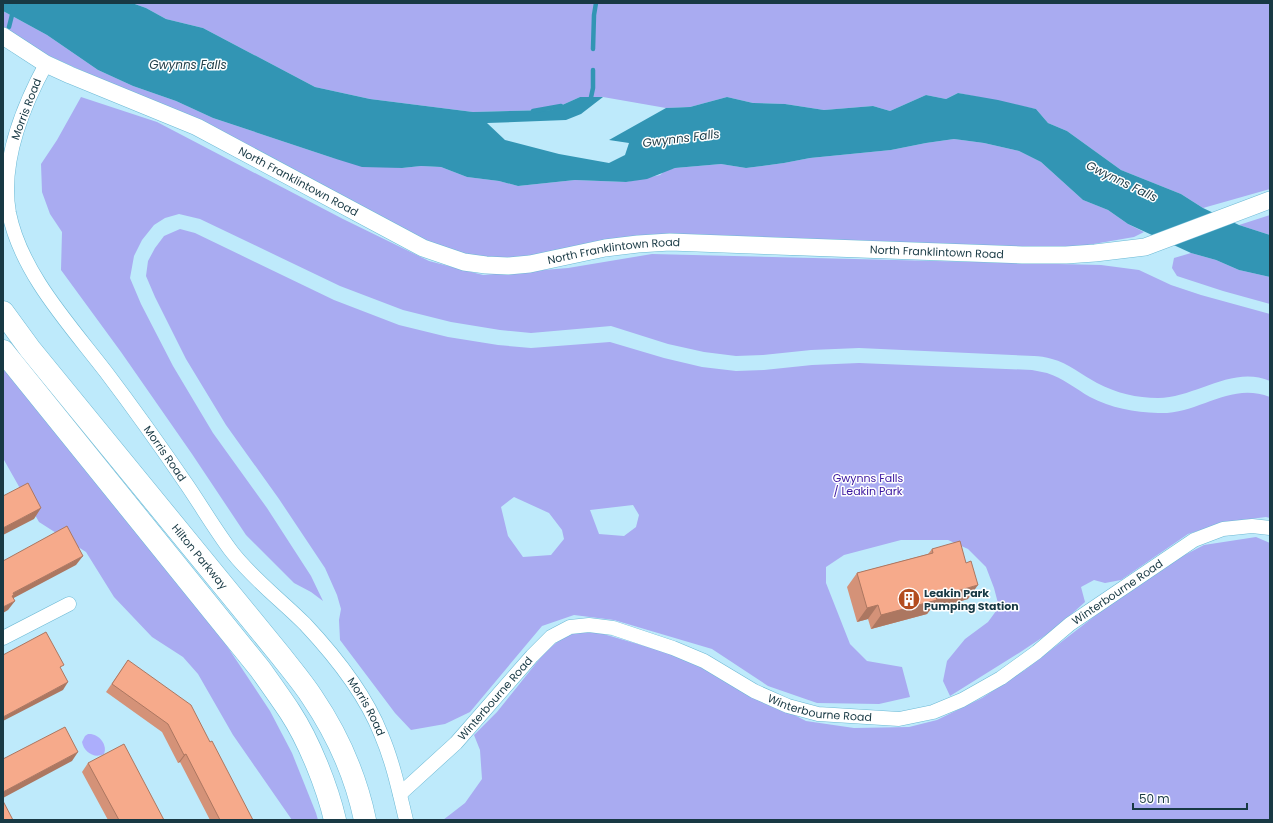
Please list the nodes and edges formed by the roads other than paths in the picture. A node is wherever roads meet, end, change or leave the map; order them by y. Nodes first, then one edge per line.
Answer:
1 (3, 36) edge
2 (46, 64) junction
3 (1264, 202) edge
4 (3, 312) edge
5 (3, 351) edge
6 (1270, 528) edge
7 (69, 604) dead end
8 (3, 638) edge
9 (400, 794) junction
10 (335, 820) edge
11 (365, 820) edge
12 (406, 820) edge

1 - 2 street, North Franklintown Road
2 - 3 street, North Franklintown Road
2 - 9 street, Morris Road
4 - 11 main road, Hilton Parkway
5 - 10 main road
6 - 9 street, Winterbourne Road
7 - 8 street
9 - 12 street, Morris Road

